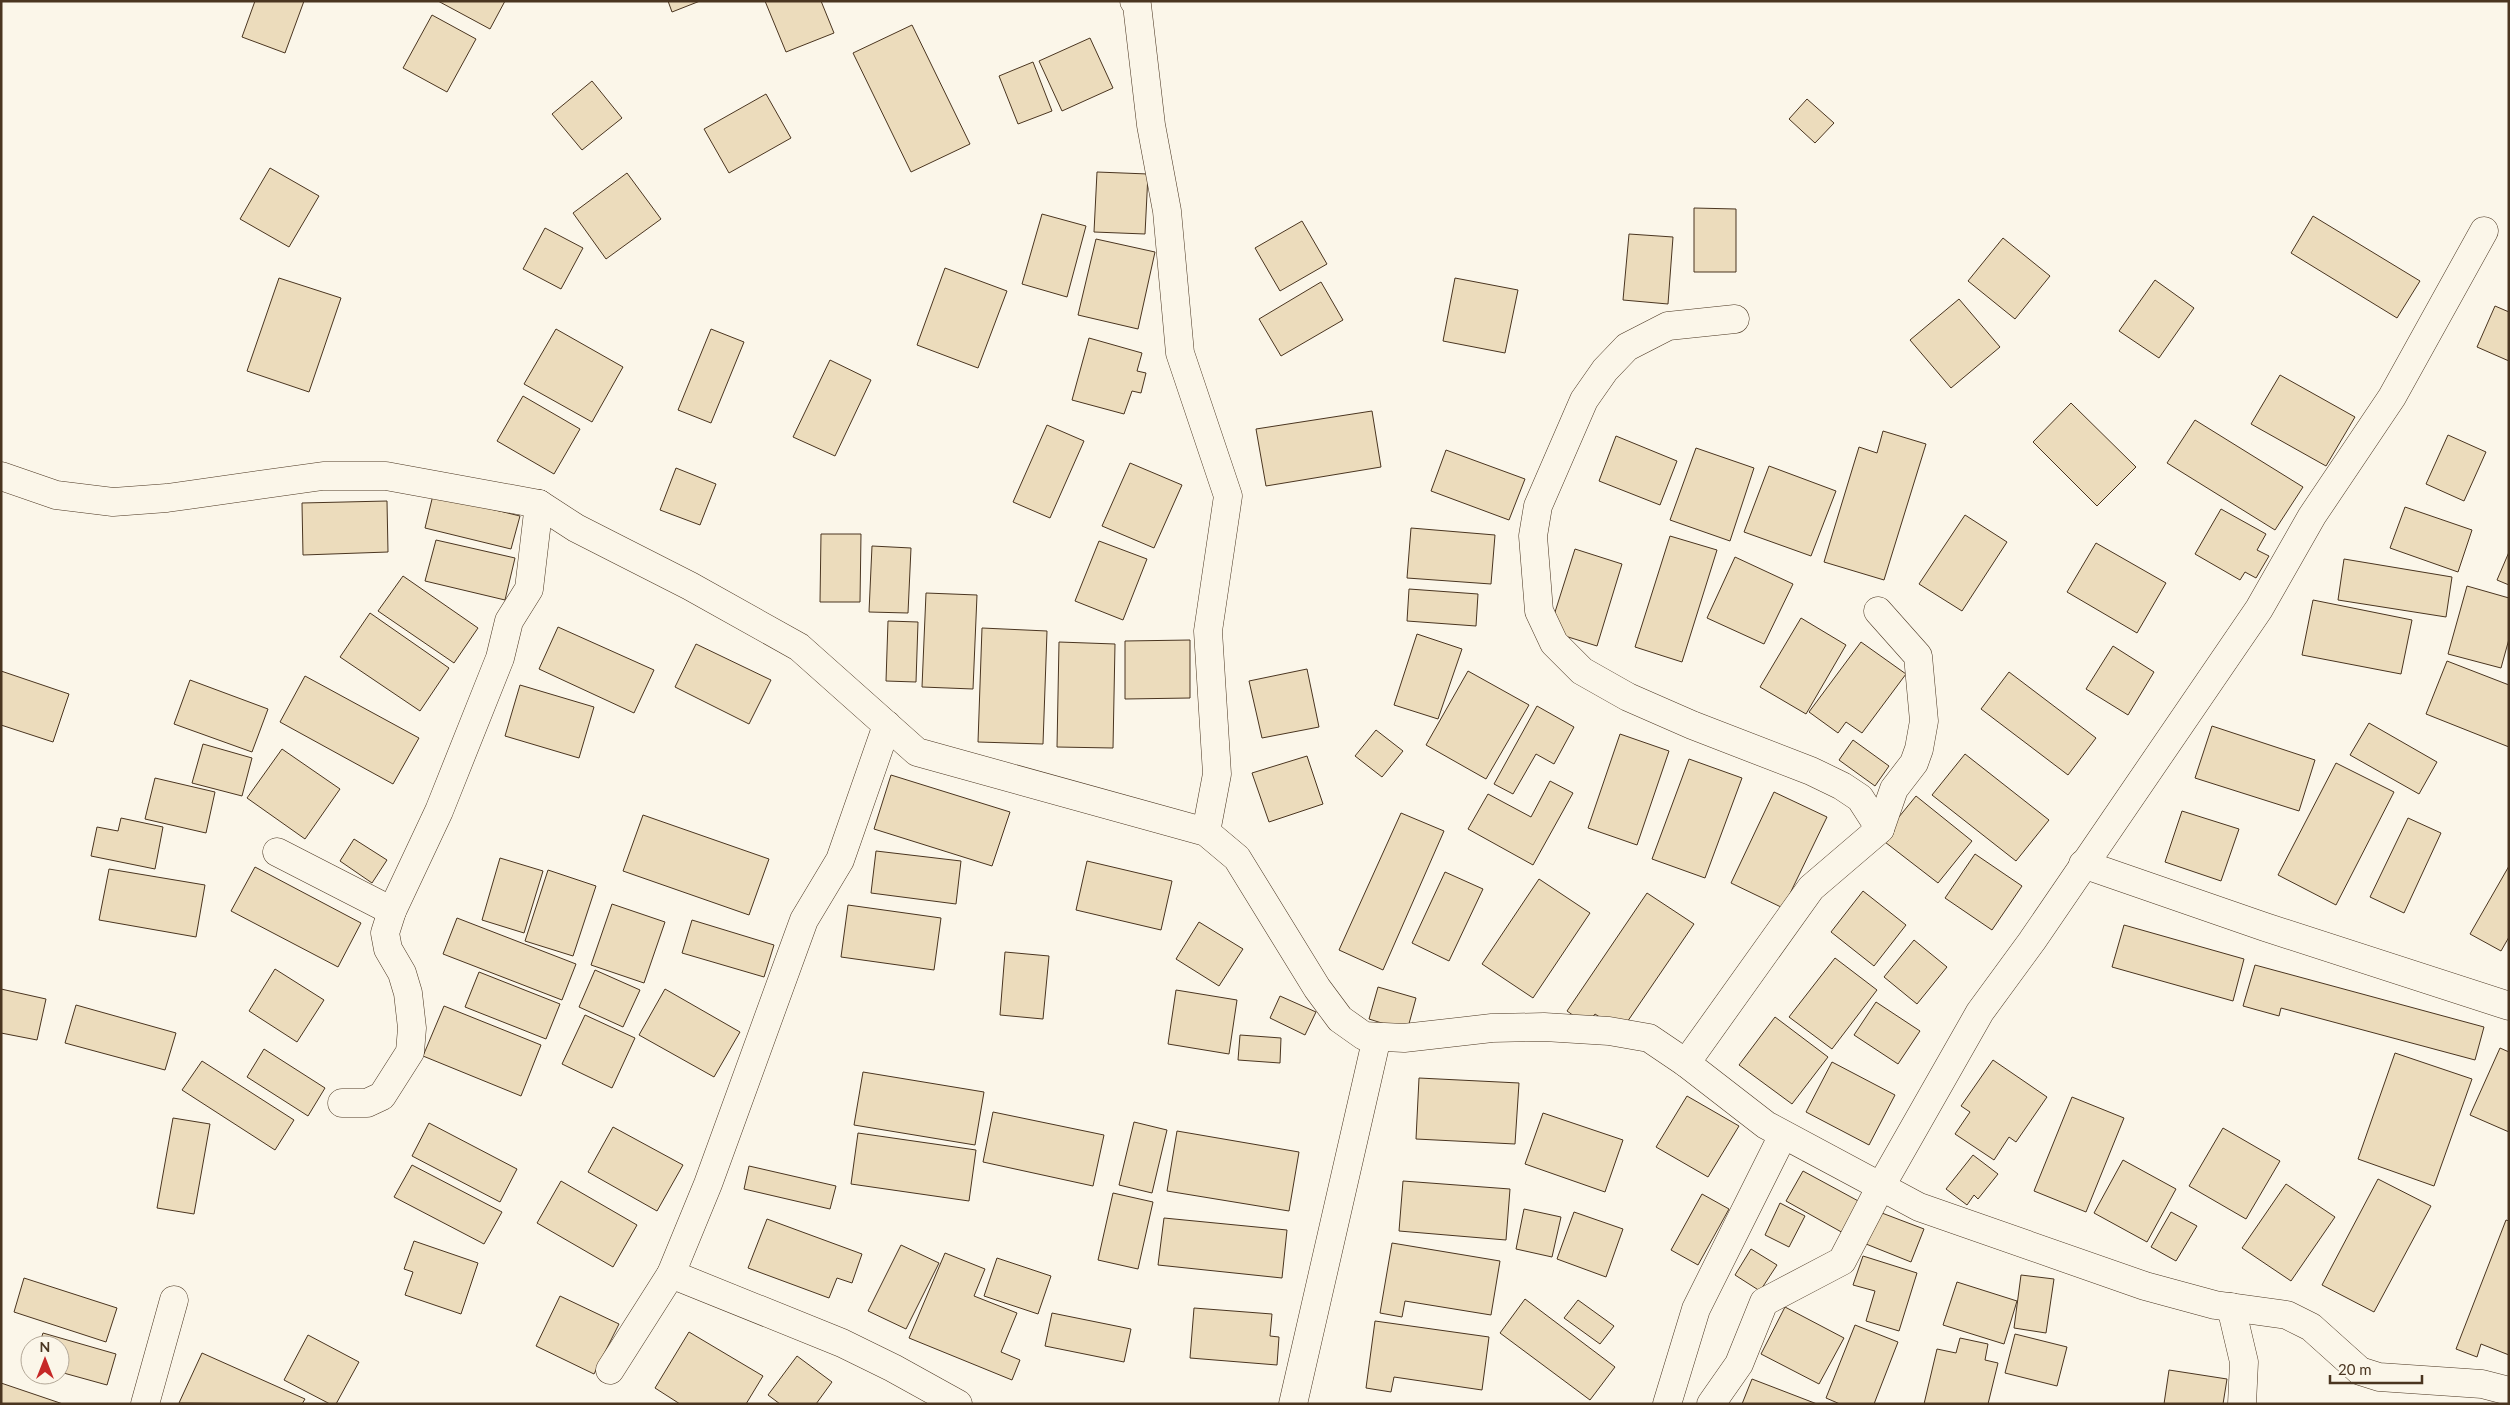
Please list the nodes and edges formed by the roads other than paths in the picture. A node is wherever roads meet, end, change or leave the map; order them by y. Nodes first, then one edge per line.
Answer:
1 (1134, 1) edge
2 (2484, 231) dead end
3 (1735, 318) dead end
4 (1, 476) edge
5 (539, 504) junction
6 (1878, 611) dead end
7 (887, 725) junction
8 (1880, 829) junction
9 (1206, 832) junction
10 (277, 852) dead end
11 (2083, 864) junction
12 (392, 911) junction
13 (2509, 1006) edge
14 (1377, 1037) junction
15 (1686, 1063) junction
16 (342, 1103) dead end
17 (1783, 1135) junction
18 (1881, 1186) junction
19 (671, 1274) junction
20 (174, 1300) dead end
21 (2231, 1307) junction
22 (610, 1370) dead end
23 (2509, 1391) edge
24 (145, 1404) edge
25 (958, 1404) edge
26 (1293, 1404) edge
27 (1667, 1404) edge
28 (1711, 1404) edge
29 (2242, 1404) edge

1 - 9 street
2 - 11 street
3 - 8 street
4 - 5 street
5 - 7 street
5 - 12 street
6 - 8 street
7 - 9 street
7 - 19 street
8 - 15 street
9 - 14 street
10 - 12 street
11 - 13 street
11 - 18 street
12 - 16 street
14 - 15 street
14 - 26 street
15 - 17 street
17 - 18 street
17 - 27 street
18 - 21 street
18 - 28 street
19 - 22 street
19 - 25 street
20 - 24 street
21 - 23 street
21 - 29 street

